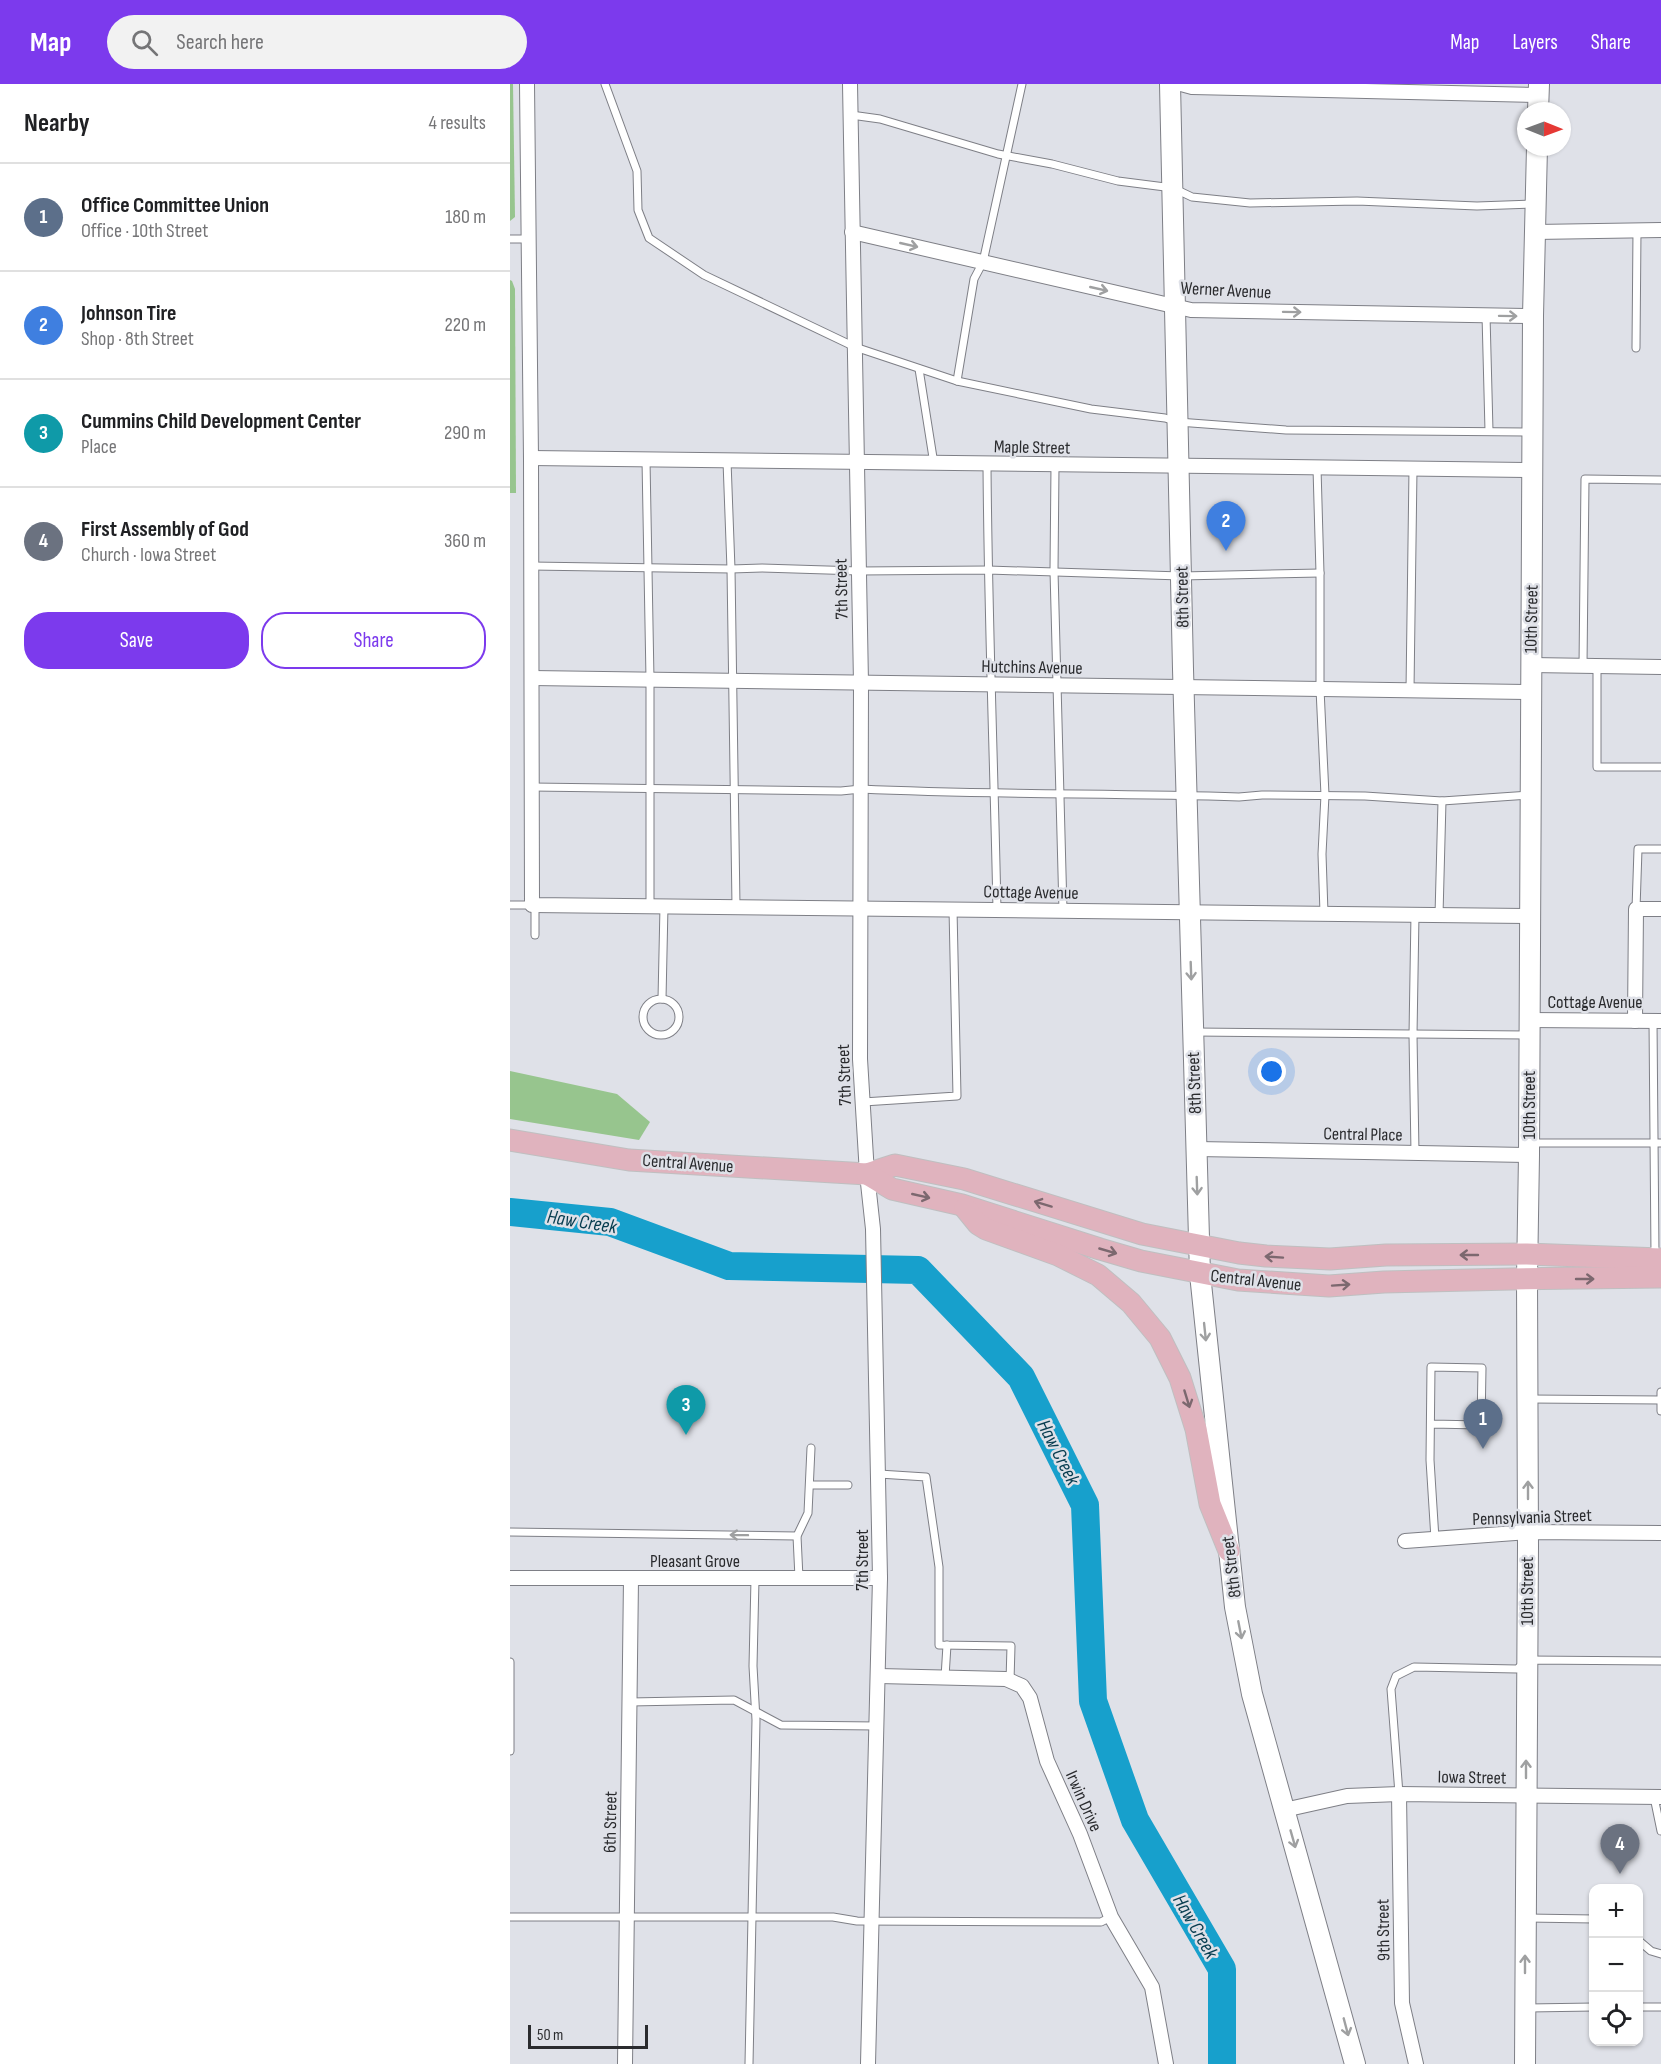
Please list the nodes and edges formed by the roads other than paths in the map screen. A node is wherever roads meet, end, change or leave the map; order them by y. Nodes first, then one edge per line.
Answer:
1 (527, 84) edge
2 (605, 84) edge
3 (850, 84) edge
4 (1022, 84) edge
5 (1170, 84) edge
6 (1181, 84) edge
7 (1276, 87) edge
8 (1371, 88) edge
9 (1471, 89) edge
10 (1539, 97) edge
11 (850, 115) junction
12 (1007, 154) junction
13 (1537, 156) edge
14 (1173, 188) junction
15 (1536, 204) junction
16 (1637, 231) junction
17 (1661, 231) edge
18 (852, 232) junction
19 (1535, 232) junction
20 (510, 239) edge
21 (528, 239) junction
22 (983, 262) junction
23 (1175, 306) junction
24 (1486, 315) junction
25 (1533, 316) junction
26 (855, 347) junction
27 (1636, 348) dead end
28 (919, 369) junction
29 (957, 381) junction
30 (1178, 422) junction
31 (1489, 431) junction
32 (1533, 432) junction
33 (531, 458) junction
34 (646, 460) junction
35 (727, 461) junction
36 (856, 463) junction
37 (934, 464) junction
38 (987, 465) junction
39 (1055, 466) junction
40 (1179, 467) junction
41 (1317, 468) junction
42 (1413, 469) junction
43 (1533, 470) junction
44 (1661, 480) edge
45 (531, 566) junction
46 (647, 568) junction
47 (731, 569) junction
48 (988, 570) junction
49 (859, 571) junction
50 (1054, 572) junction
51 (1320, 573) junction
52 (1181, 576) junction
53 (1531, 665) junction
54 (1590, 666) junction
55 (1661, 667) edge
56 (532, 678) junction
57 (650, 680) junction
58 (732, 680) junction
59 (861, 682) junction
60 (992, 685) junction
61 (1059, 686) junction
62 (1184, 688) junction
63 (1320, 689) junction
64 (1410, 690) junction
65 (1531, 692) junction
66 (1661, 767) edge
67 (532, 787) junction
68 (650, 789) junction
69 (735, 789) junction
70 (861, 789) junction
71 (1061, 793) junction
72 (994, 794) junction
73 (1325, 795) junction
74 (1530, 795) junction
75 (1186, 796) junction
76 (1442, 801) junction
77 (1661, 849) edge
78 (510, 904) edge
79 (534, 904) junction
80 (650, 906) junction
81 (664, 906) junction
82 (736, 906) junction
83 (862, 908) junction
84 (953, 909) junction
85 (1636, 909) junction
86 (1661, 909) edge
87 (997, 910) junction
88 (1063, 910) junction
89 (1189, 912) junction
90 (1324, 913) junction
91 (1415, 914) junction
92 (1439, 915) junction
93 (1530, 915) junction
94 (535, 935) dead end
95 (662, 999) junction
96 (1635, 1021) junction
97 (1657, 1021) edge
98 (1529, 1028) junction
99 (1192, 1032) junction
100 (1413, 1035) junction
101 (863, 1102) junction
102 (510, 1140) edge
103 (1658, 1143) edge
104 (1196, 1149) junction
105 (1529, 1149) junction
106 (1415, 1153) junction
107 (867, 1174) junction
108 (962, 1205) junction
109 (1199, 1245) junction
110 (1527, 1254) junction
111 (1659, 1265) edge
112 (1200, 1274) junction
113 (1527, 1278) junction
114 (1661, 1392) edge
115 (1528, 1399) junction
116 (1661, 1400) edge
117 (1661, 1411) edge
118 (1431, 1424) junction
119 (811, 1448) dead end
120 (879, 1474) junction
121 (811, 1485) junction
122 (848, 1485) dead end
123 (510, 1532) edge
124 (1528, 1532) junction
125 (1661, 1533) edge
126 (797, 1536) junction
127 (1435, 1539) junction
128 (1405, 1541) dead end
129 (1229, 1551) junction
130 (510, 1578) edge
131 (880, 1578) junction
132 (755, 1579) junction
133 (799, 1579) junction
134 (631, 1580) junction
135 (947, 1645) junction
136 (1527, 1660) junction
137 (1661, 1661) edge
138 (510, 1662) edge
139 (879, 1676) junction
140 (945, 1677) junction
141 (1010, 1681) junction
142 (630, 1702) junction
143 (756, 1712) junction
144 (877, 1726) junction
145 (510, 1751) edge
146 (1399, 1794) junction
147 (1526, 1796) junction
148 (1658, 1797) edge
149 (1284, 1810) junction
150 (1661, 1831) edge
151 (510, 1917) edge
152 (627, 1917) junction
153 (1111, 1917) junction
154 (751, 1918) junction
155 (1526, 1918) junction
156 (1589, 1919) edge
157 (871, 1921) junction
158 (1643, 1944) edge
159 (1661, 1954) edge
160 (1589, 2007) edge
161 (1643, 2007) edge
162 (1661, 2007) edge
163 (1525, 2008) junction
164 (625, 2064) edge
165 (748, 2064) edge
166 (868, 2064) edge
167 (1166, 2064) edge
168 (1355, 2064) edge
169 (1416, 2064) edge
170 (1525, 2064) edge

1 - 21 street
2 - 26 lane
3 - 11 street, 7th Street
4 - 12 lane
5 - 14 street, 8th Street
6 - 7 street
7 - 8 street
8 - 9 street
9 - 10 street
11 - 12 lane
11 - 18 street, 7th Street
12 - 14 lane
12 - 22 lane
13 - 15 street, 10th Street
14 - 15 lane
14 - 23 street, 8th Street
15 - 19 street, 10th Street
16 - 17 street
16 - 19 street
16 - 27 lane
18 -> 22 street, Werner Avenue
18 - 26 street, 7th Street
19 - 25 street, 10th Street
20 - 21 lane
21 - 33 street
22 -> 23 street, Werner Avenue
22 - 29 lane
23 -> 24 street, Werner Avenue
23 - 30 street, 8th Street
24 -> 25 street, Werner Avenue
24 - 31 lane
25 - 32 street, 10th Street
26 - 28 lane
26 - 36 street, 7th Street
28 - 29 lane
28 - 37 lane
29 - 30 lane
30 - 31 lane
30 - 40 street, 8th Street
31 - 32 lane
32 - 43 street, 10th Street
33 - 34 street, Maple Street
33 - 45 street
34 - 35 street, Maple Street
34 - 46 lane
35 - 36 street, Maple Street
35 - 47 lane
36 - 37 street, Maple Street
36 - 49 street, 7th Street
37 - 38 street, Maple Street
38 - 39 street, Maple Street
38 - 48 lane
39 - 40 street, Maple Street
39 - 50 lane
40 - 41 street, Maple Street
40 - 52 street, 8th Street
41 - 42 street, Maple Street
41 - 51 lane
42 - 43 street, Maple Street
42 - 64 lane
43 - 53 street, 10th Street
44 - 54 lane
45 - 46 lane
45 - 56 street
46 - 47 lane
46 - 57 lane
47 - 49 lane
47 - 58 lane
48 - 49 lane
48 - 50 lane
48 - 60 lane
49 - 59 street, 7th Street
50 - 52 lane
50 - 61 lane
51 - 52 lane
51 - 63 lane
52 - 62 street, 8th Street
53 - 54 street
53 - 65 street, 10th Street
54 - 55 street
54 - 66 lane
56 - 57 street, Hutchins Avenue
56 - 67 street
57 - 58 street, Hutchins Avenue
57 - 68 lane
58 - 59 street, Hutchins Avenue
58 - 69 lane
59 - 60 street, Hutchins Avenue
59 - 70 street, 7th Street
60 - 61 street, Hutchins Avenue
60 - 72 lane
61 - 62 street, Hutchins Avenue
61 - 71 lane
62 - 63 street, Hutchins Avenue
62 - 75 street, 8th Street
63 - 64 street, Hutchins Avenue
63 - 73 lane
64 - 65 street, Hutchins Avenue
65 - 74 street, 10th Street
67 - 68 lane
67 - 79 street
68 - 69 lane
68 - 80 lane
69 - 70 lane
69 - 82 lane
70 - 72 lane
70 - 83 street, 7th Street
71 - 72 lane
71 - 75 lane
71 - 88 lane
72 - 87 lane
73 - 75 lane
73 - 76 lane
73 - 90 lane
74 - 76 lane
74 - 93 street, 10th Street
75 - 89 street, 8th Street
76 - 92 lane
77 - 85 lane
78 - 79 lane
79 - 80 street, Cottage Avenue
79 - 94 lane
80 - 81 street, Cottage Avenue
81 - 82 street, Cottage Avenue
81 - 95 lane
82 - 83 street, Cottage Avenue
83 - 84 street, Cottage Avenue
83 - 101 street, 7th Street
84 - 87 street, Cottage Avenue
84 - 101 lane
85 - 86 street
85 - 96 street
87 - 88 street, Cottage Avenue
88 - 89 street, Cottage Avenue
89 - 90 street, Cottage Avenue
89 -> 99 street, 8th Street
90 - 91 street, Cottage Avenue
91 - 92 street, Cottage Avenue
91 - 100 lane
92 - 93 street, Cottage Avenue
93 - 98 street, 10th Street
95 - 95 lane
96 - 97 street, Cottage Avenue
96 - 98 street, Cottage Avenue
97 - 103 lane
98 - 100 lane
98 - 105 street, 10th Street
99 - 100 lane
99 - 104 street, 8th Street
100 - 106 lane
101 - 107 street, 7th Street
102 - 107 main road, Central Avenue
103 - 105 lane
103 - 111 lane
104 - 106 street, Central Place
104 -> 109 street, 8th Street
105 - 106 street, Central Place
105 - 110 street, 10th Street
107 -> 108 main road, Central Avenue
109 -> 107 main road, Central Avenue
107 - 120 street, 7th Street
108 -> 112 main road, Central Avenue
108 -> 129 main road
110 -> 109 main road, Central Avenue
109 - 112 street, 8th Street
110 - 111 main road, Central Avenue
110 - 113 street, 10th Street
113 -> 111 main road, Central Avenue
112 -> 113 main road, Central Avenue
112 -> 129 street, 8th Street
113 - 115 street, 10th Street
114 - 116 lane
115 - 116 lane
124 -> 115 street, 10th Street
116 - 117 lane
118 - 118 lane
118 - 127 lane
119 - 121 lane
120 - 131 street, 7th Street
120 - 135 lane
121 - 122 lane
121 - 126 lane
126 -> 123 lane
124 - 125 street, Pennsylvania Street
124 - 127 street, Pennsylvania Street
124 - 136 street, 10th Street
126 - 133 lane
127 - 128 street, Pennsylvania Street
129 -> 149 street, 8th Street
130 - 134 street, Pleasant Grove
131 - 133 street, Pleasant Grove
131 - 139 street, 7th Street
132 - 133 street, Pleasant Grove
132 - 134 street, Pleasant Grove
132 - 143 lane
134 - 142 street, 6th Street
135 - 140 lane
135 - 141 lane
136 - 137 lane
136 - 146 lane
147 -> 136 street, 10th Street
138 - 145 lane
139 - 140 street
139 - 144 street, 7th Street
140 - 141 street
141 - 153 street, Irwin Drive
142 - 143 lane
142 - 152 street, 6th Street
143 - 144 lane
143 - 154 lane
144 - 157 street, 7th Street
146 - 147 street, Iowa Street
146 - 149 street, Iowa Street
146 - 169 street, 9th Street
147 - 148 street, Iowa Street
147 - 155 street, 10th Street
148 - 150 lane
149 -> 168 street, 8th Street
151 - 152 lane
152 - 154 lane
152 - 164 street, 6th Street
153 - 157 lane
153 - 167 street, Irwin Drive
154 - 157 lane
154 - 165 lane
155 - 156 lane
163 -> 155 street, 10th Street
157 - 166 street, 7th Street
158 - 159 lane
160 - 163 lane
161 - 162 lane
163 - 170 street, 10th Street

